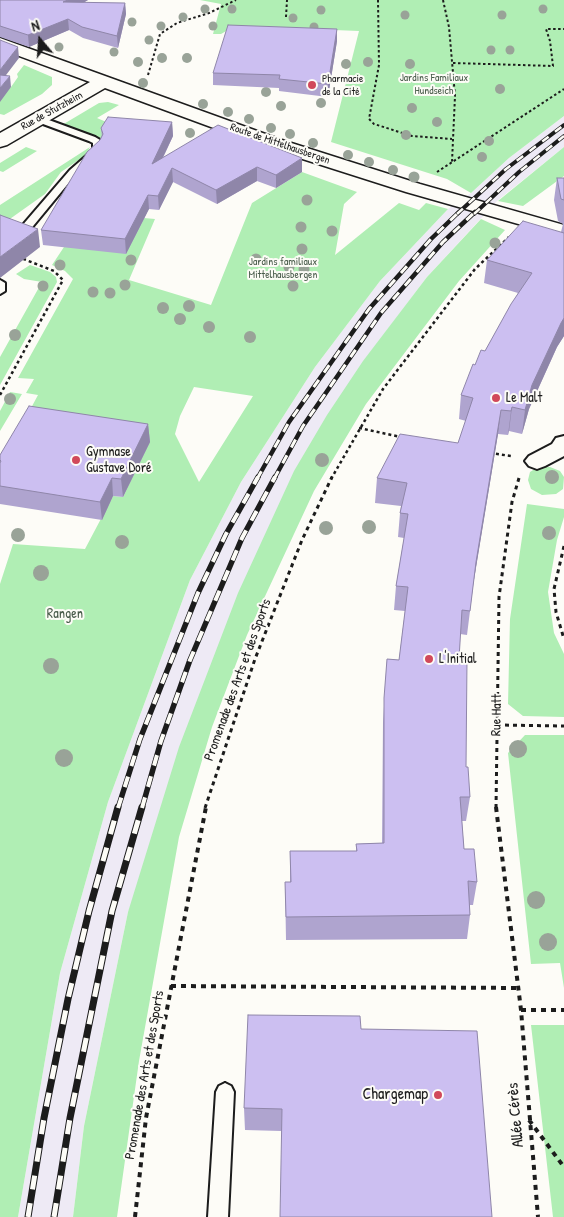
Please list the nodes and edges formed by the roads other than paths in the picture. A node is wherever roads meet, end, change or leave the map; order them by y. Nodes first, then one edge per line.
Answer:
1 (0, 43) edge
2 (104, 81) junction
3 (38, 119) junction
4 (0, 141) edge
5 (25, 229) edge
6 (564, 231) edge
7 (0, 283) edge
8 (0, 291) edge
9 (564, 444) edge
10 (537, 461) road end
11 (224, 1092) dead end
12 (218, 1217) edge

1 - 2 main road, Route de Mittelhausbergen
2 - 3 main road, Rue de Stutzheim
2 - 6 main road, Route de Mittelhausbergen
3 - 4 main road, Rue de Stutzheim
3 - 5 lane
7 - 8 lane
9 - 10 street
11 - 12 lane

